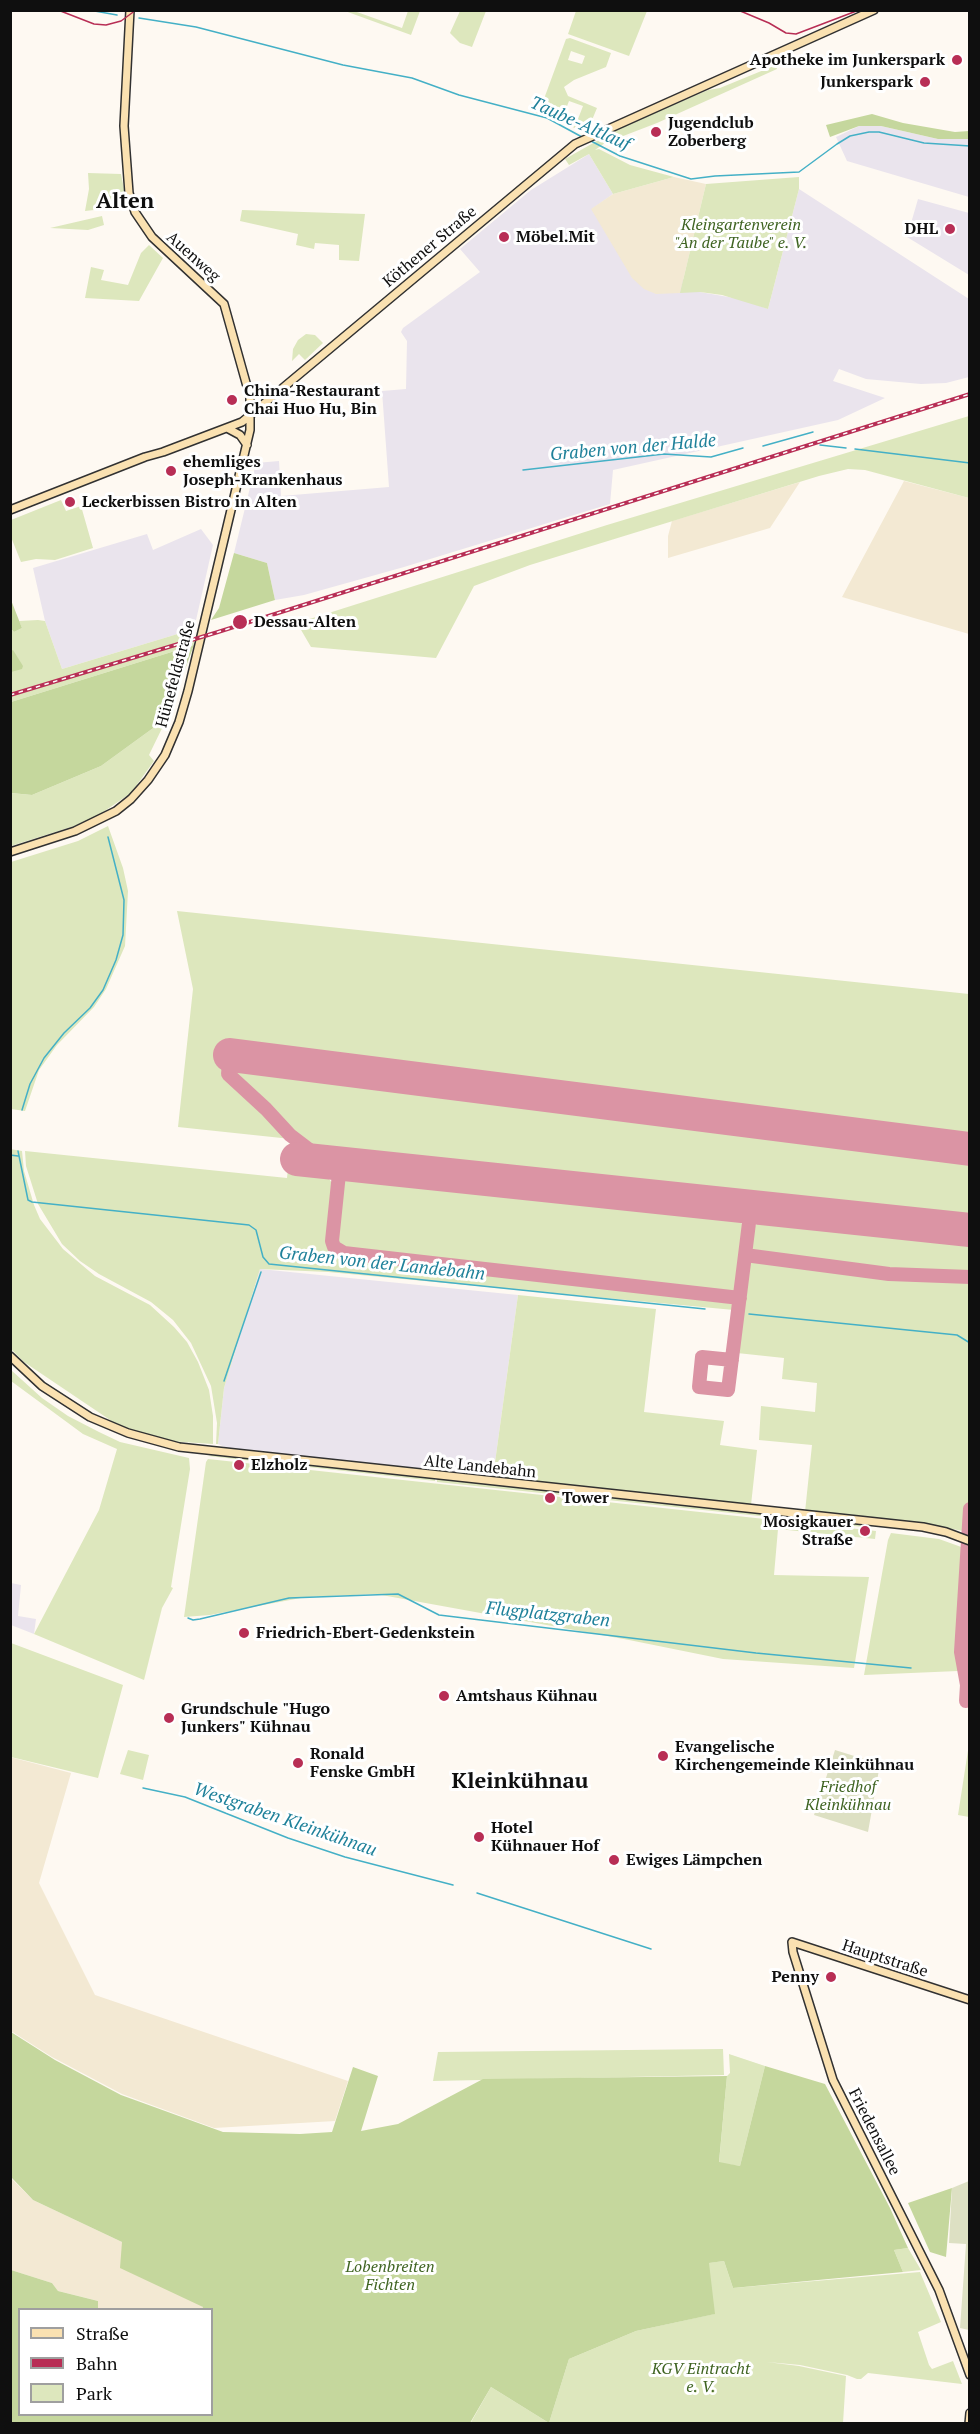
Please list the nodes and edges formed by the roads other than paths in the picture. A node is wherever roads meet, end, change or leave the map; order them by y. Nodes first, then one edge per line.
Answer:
1 (130, 10) edge
2 (874, 10) edge
3 (252, 415) junction
4 (227, 428) junction
5 (247, 445) junction
6 (10, 510) edge
7 (10, 852) edge
8 (10, 1356) edge
9 (969, 1541) edge
10 (792, 1942) joint
11 (969, 2000) edge
12 (969, 2375) edge
13 (969, 2413) edge
14 (969, 2424) edge

1 - 3 main road, Auenweg
2 - 3 main road, Köthener Straße
3 - 4 main road, Köthener Straße
3 - 5 main road, Hünefeldstraße
4 - 5 main road
4 - 6 main road, Köthener Straße
5 - 7 main road, Hünefeldstraße
8 - 9 main road, Alte Landebahn
10 - 11 main road, Hauptstraße
10 - 12 main road, Friedensallee
13 - 14 main road

